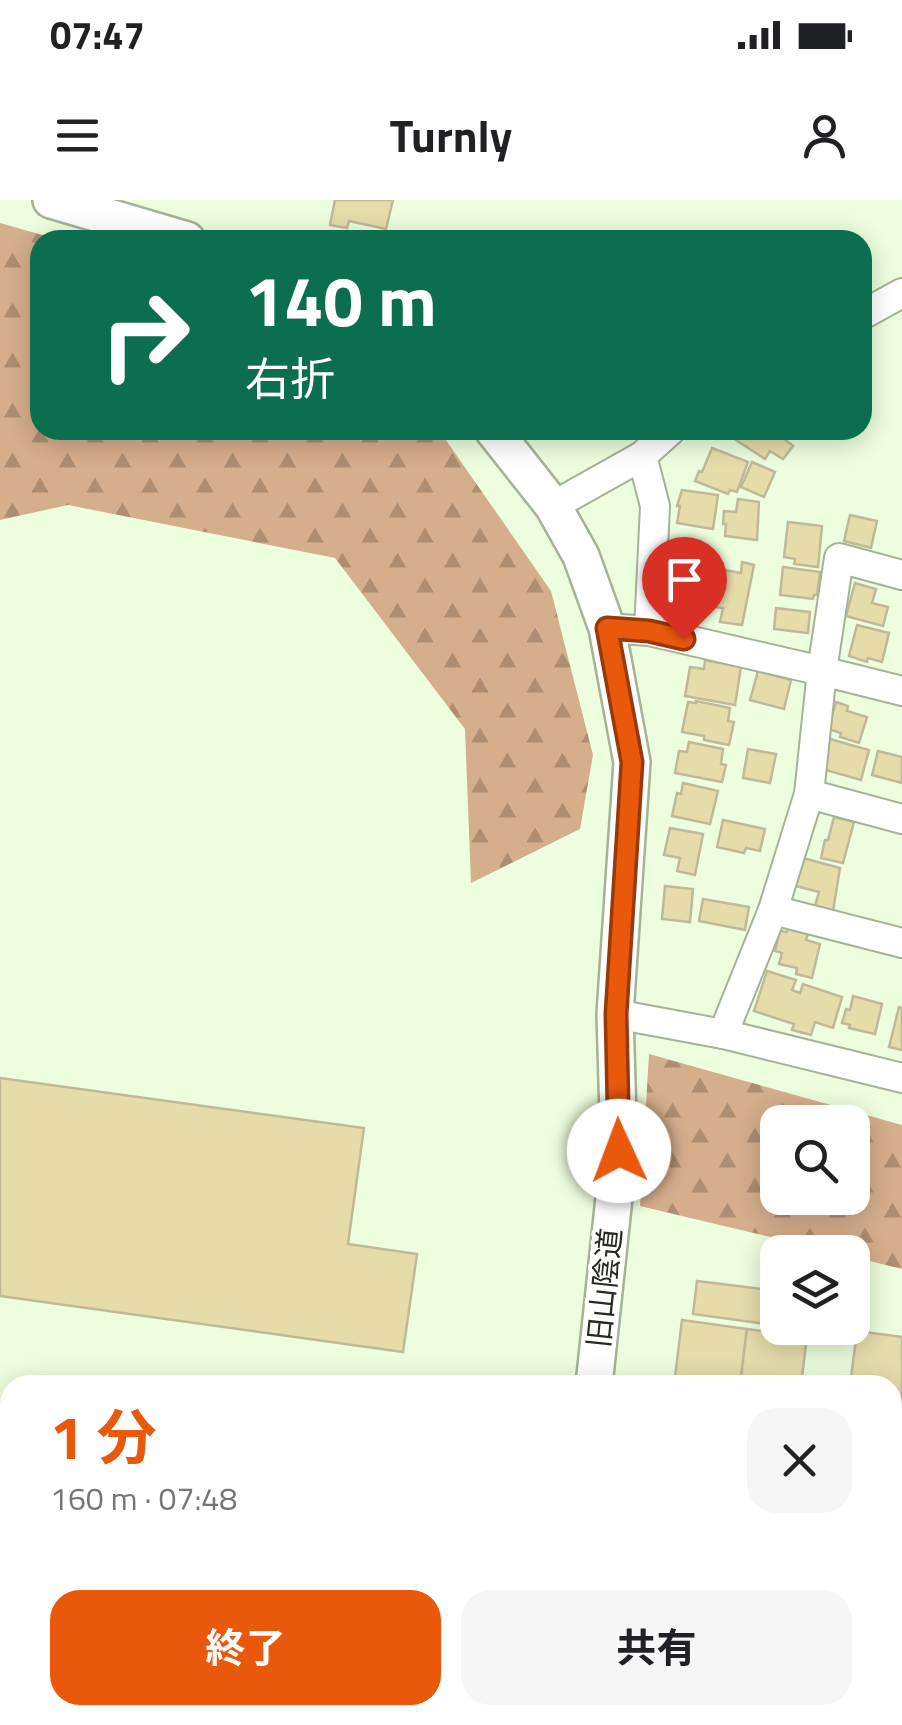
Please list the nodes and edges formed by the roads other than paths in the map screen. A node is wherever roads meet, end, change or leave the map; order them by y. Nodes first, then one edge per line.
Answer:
1 (51, 200) edge
2 (153, 230) edge
3 (902, 293) edge
4 (872, 309) edge
5 (501, 440) edge
6 (660, 440) edge
7 (642, 456) junction
8 (553, 506) junction
9 (902, 575) edge
10 (607, 628) junction
11 (649, 631) junction
12 (822, 671) junction
13 (902, 691) edge
14 (809, 794) junction
15 (902, 819) edge
16 (772, 910) junction
17 (902, 943) edge
18 (616, 1014) junction
19 (723, 1034) junction
20 (902, 1078) edge
21 (595, 1375) edge

1 - 2 street
3 - 4 street
5 - 8 street, 旧山陰道
6 - 7 street
7 - 8 street
7 - 11 street
8 - 10 street, 旧山陰道
9 - 12 street
10 - 11 street
10 - 18 street, 旧山陰道
11 - 12 street
12 - 13 street
12 - 14 street
14 - 15 street
14 - 16 street
16 - 17 street
16 - 19 street
18 - 19 street
18 - 21 street, 旧山陰道
19 - 20 street

